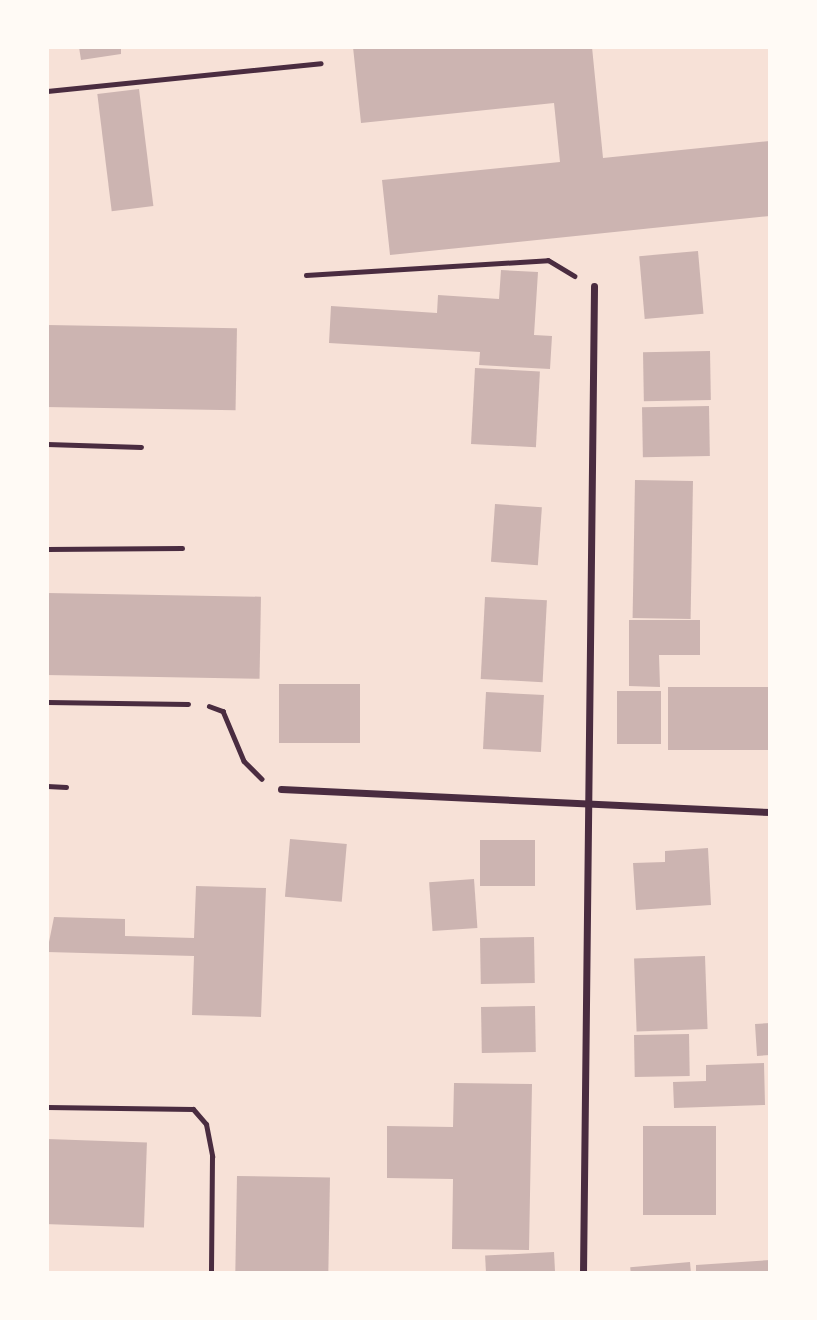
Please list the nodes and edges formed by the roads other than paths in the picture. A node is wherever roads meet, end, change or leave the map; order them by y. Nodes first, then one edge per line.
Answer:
1 (321, 63) dead end
2 (47, 91) edge
3 (594, 286) road end
4 (47, 444) edge
5 (141, 447) dead end
6 (182, 548) dead end
7 (47, 549) edge
8 (47, 702) edge
9 (188, 704) road end
10 (47, 786) edge
11 (66, 787) dead end
12 (281, 789) road end
13 (587, 804) junction
14 (770, 812) edge
15 (47, 1107) edge
16 (211, 1273) edge
17 (583, 1273) edge

1 - 2 lane
3 - 13 street
4 - 5 lane
6 - 7 lane
8 - 9 lane
10 - 11 lane
12 - 13 street
13 - 14 street
13 - 17 street
15 - 16 lane

